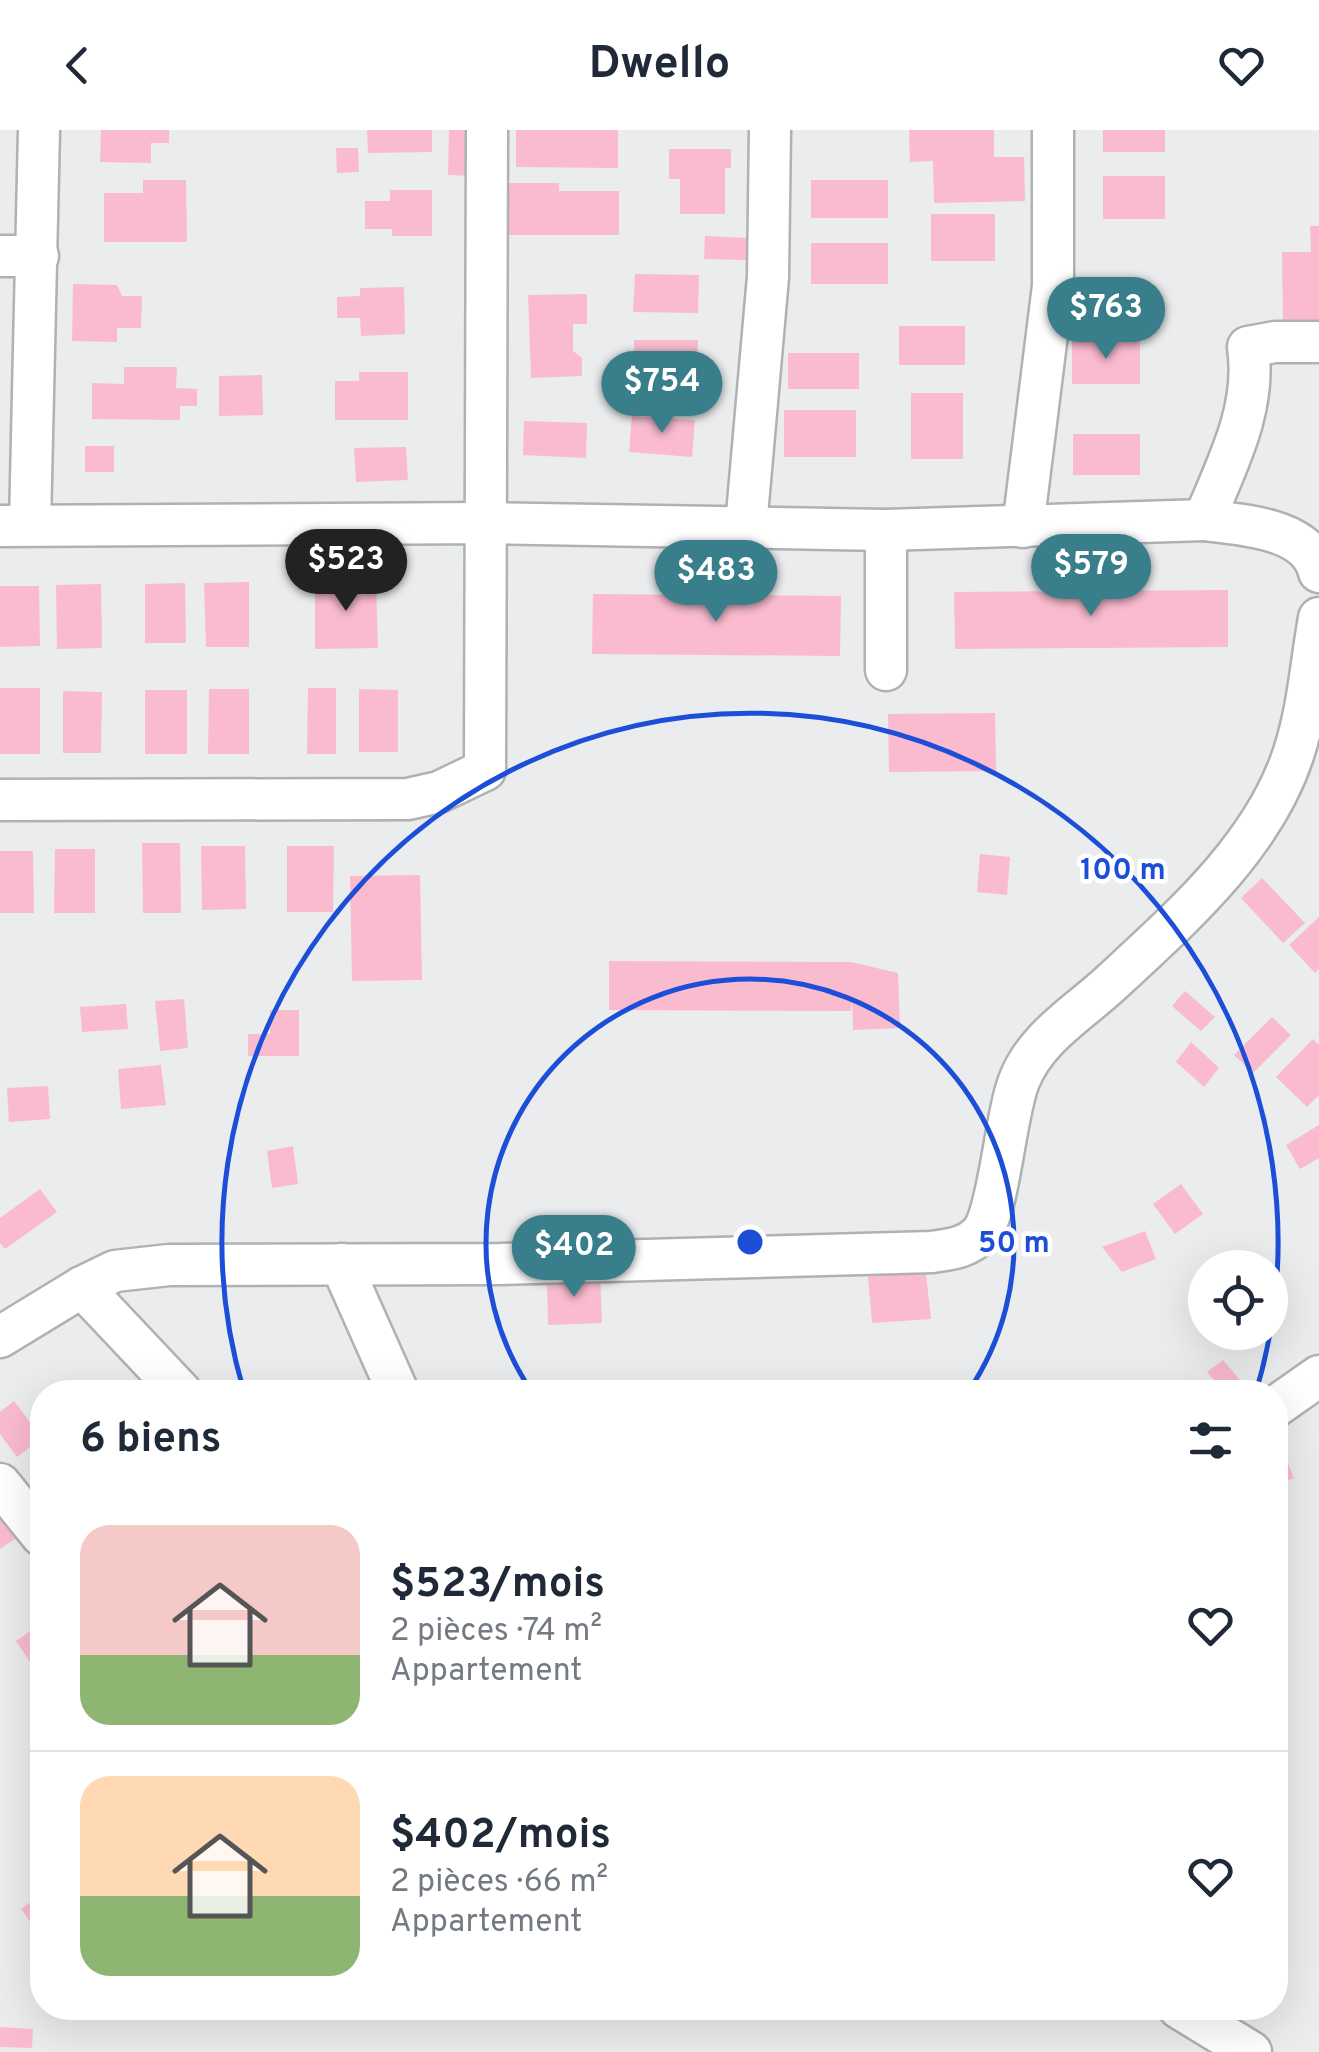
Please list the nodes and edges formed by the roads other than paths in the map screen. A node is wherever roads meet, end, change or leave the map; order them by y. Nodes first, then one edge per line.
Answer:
1 (39, 130) edge
2 (487, 130) edge
3 (770, 130) edge
4 (1053, 130) edge
5 (19, 256) edge
6 (1319, 342) edge
7 (1204, 520) junction
8 (484, 523) junction
9 (15, 526) edge
10 (746, 526) junction
11 (1022, 527) junction
12 (886, 530) junction
13 (1319, 572) edge
14 (1319, 618) edge
15 (886, 670) dead end
16 (0, 800) edge
17 (340, 1264) junction
18 (82, 1287) junction
19 (0, 1338) edge
20 (1319, 1376) edge
21 (170, 1380) edge
22 (393, 1380) edge
23 (1288, 1398) edge
24 (0, 1484) edge
25 (30, 1521) edge
26 (1199, 2020) edge
27 (1251, 2052) edge

1 - 5 street
2 - 8 street
3 - 10 street
4 - 11 street
5 - 9 street
6 - 7 street
7 - 11 street
7 - 13 street
8 - 9 street
8 - 10 street
8 - 16 street
10 - 12 street
11 - 12 street
12 - 15 street
14 - 17 street
17 - 18 street
17 - 22 street
18 - 19 street
18 - 21 street
20 - 23 street
24 - 25 street
26 - 27 street

